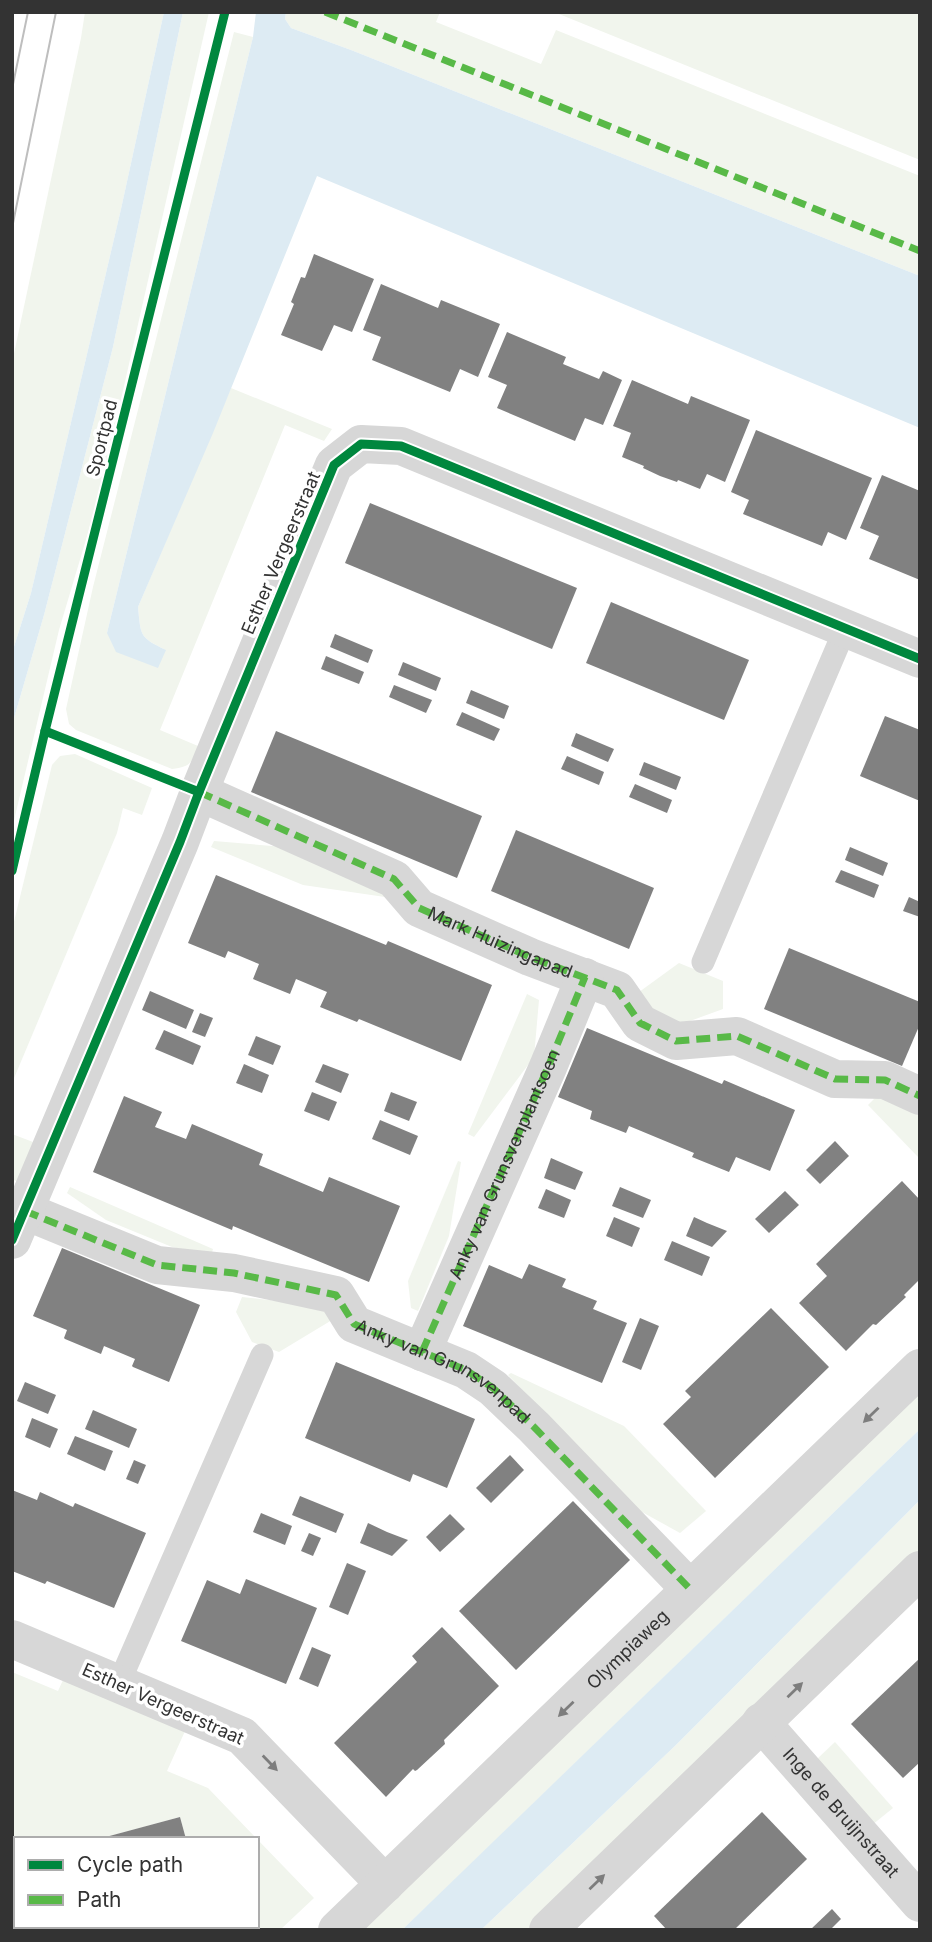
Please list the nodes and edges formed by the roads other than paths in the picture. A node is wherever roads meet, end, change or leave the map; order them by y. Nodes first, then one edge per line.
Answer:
1 (845, 629) junction
2 (920, 659) edge
3 (199, 792) junction
4 (703, 962) dead end
5 (585, 977) junction
6 (920, 1096) edge
7 (18, 1225) edge
8 (422, 1352) junction
9 (262, 1355) dead end
10 (920, 1368) edge
11 (920, 1570) edge
12 (690, 1589) junction
13 (12, 1639) edge
14 (119, 1683) junction
15 (761, 1722) junction
16 (385, 1884) junction
17 (920, 1903) edge
18 (337, 1930) edge
19 (548, 1930) edge

1 - 2 street, Esther Vergeerstraat
1 - 3 street, Esther Vergeerstraat
1 - 4 lane
3 - 5 street, Mark Huizingapad
3 - 7 street, Esther Vergeerstraat
5 - 6 street, Mark Huizingapad
5 - 8 street, Anky van Grunsvenplantsoen
7 - 8 street, Anky van Grunsvenpad
8 - 12 street, Anky van Grunsvenpad
9 - 14 lane
10 -> 12 street, Olympiaweg
15 -> 11 street
12 -> 16 street, Olympiaweg
13 - 14 street, Esther Vergeerstraat
14 -> 16 street, Esther Vergeerstraat
15 - 17 street, Inge de Bruijnstraat
19 -> 15 street
16 - 18 street, Olympiaweg

